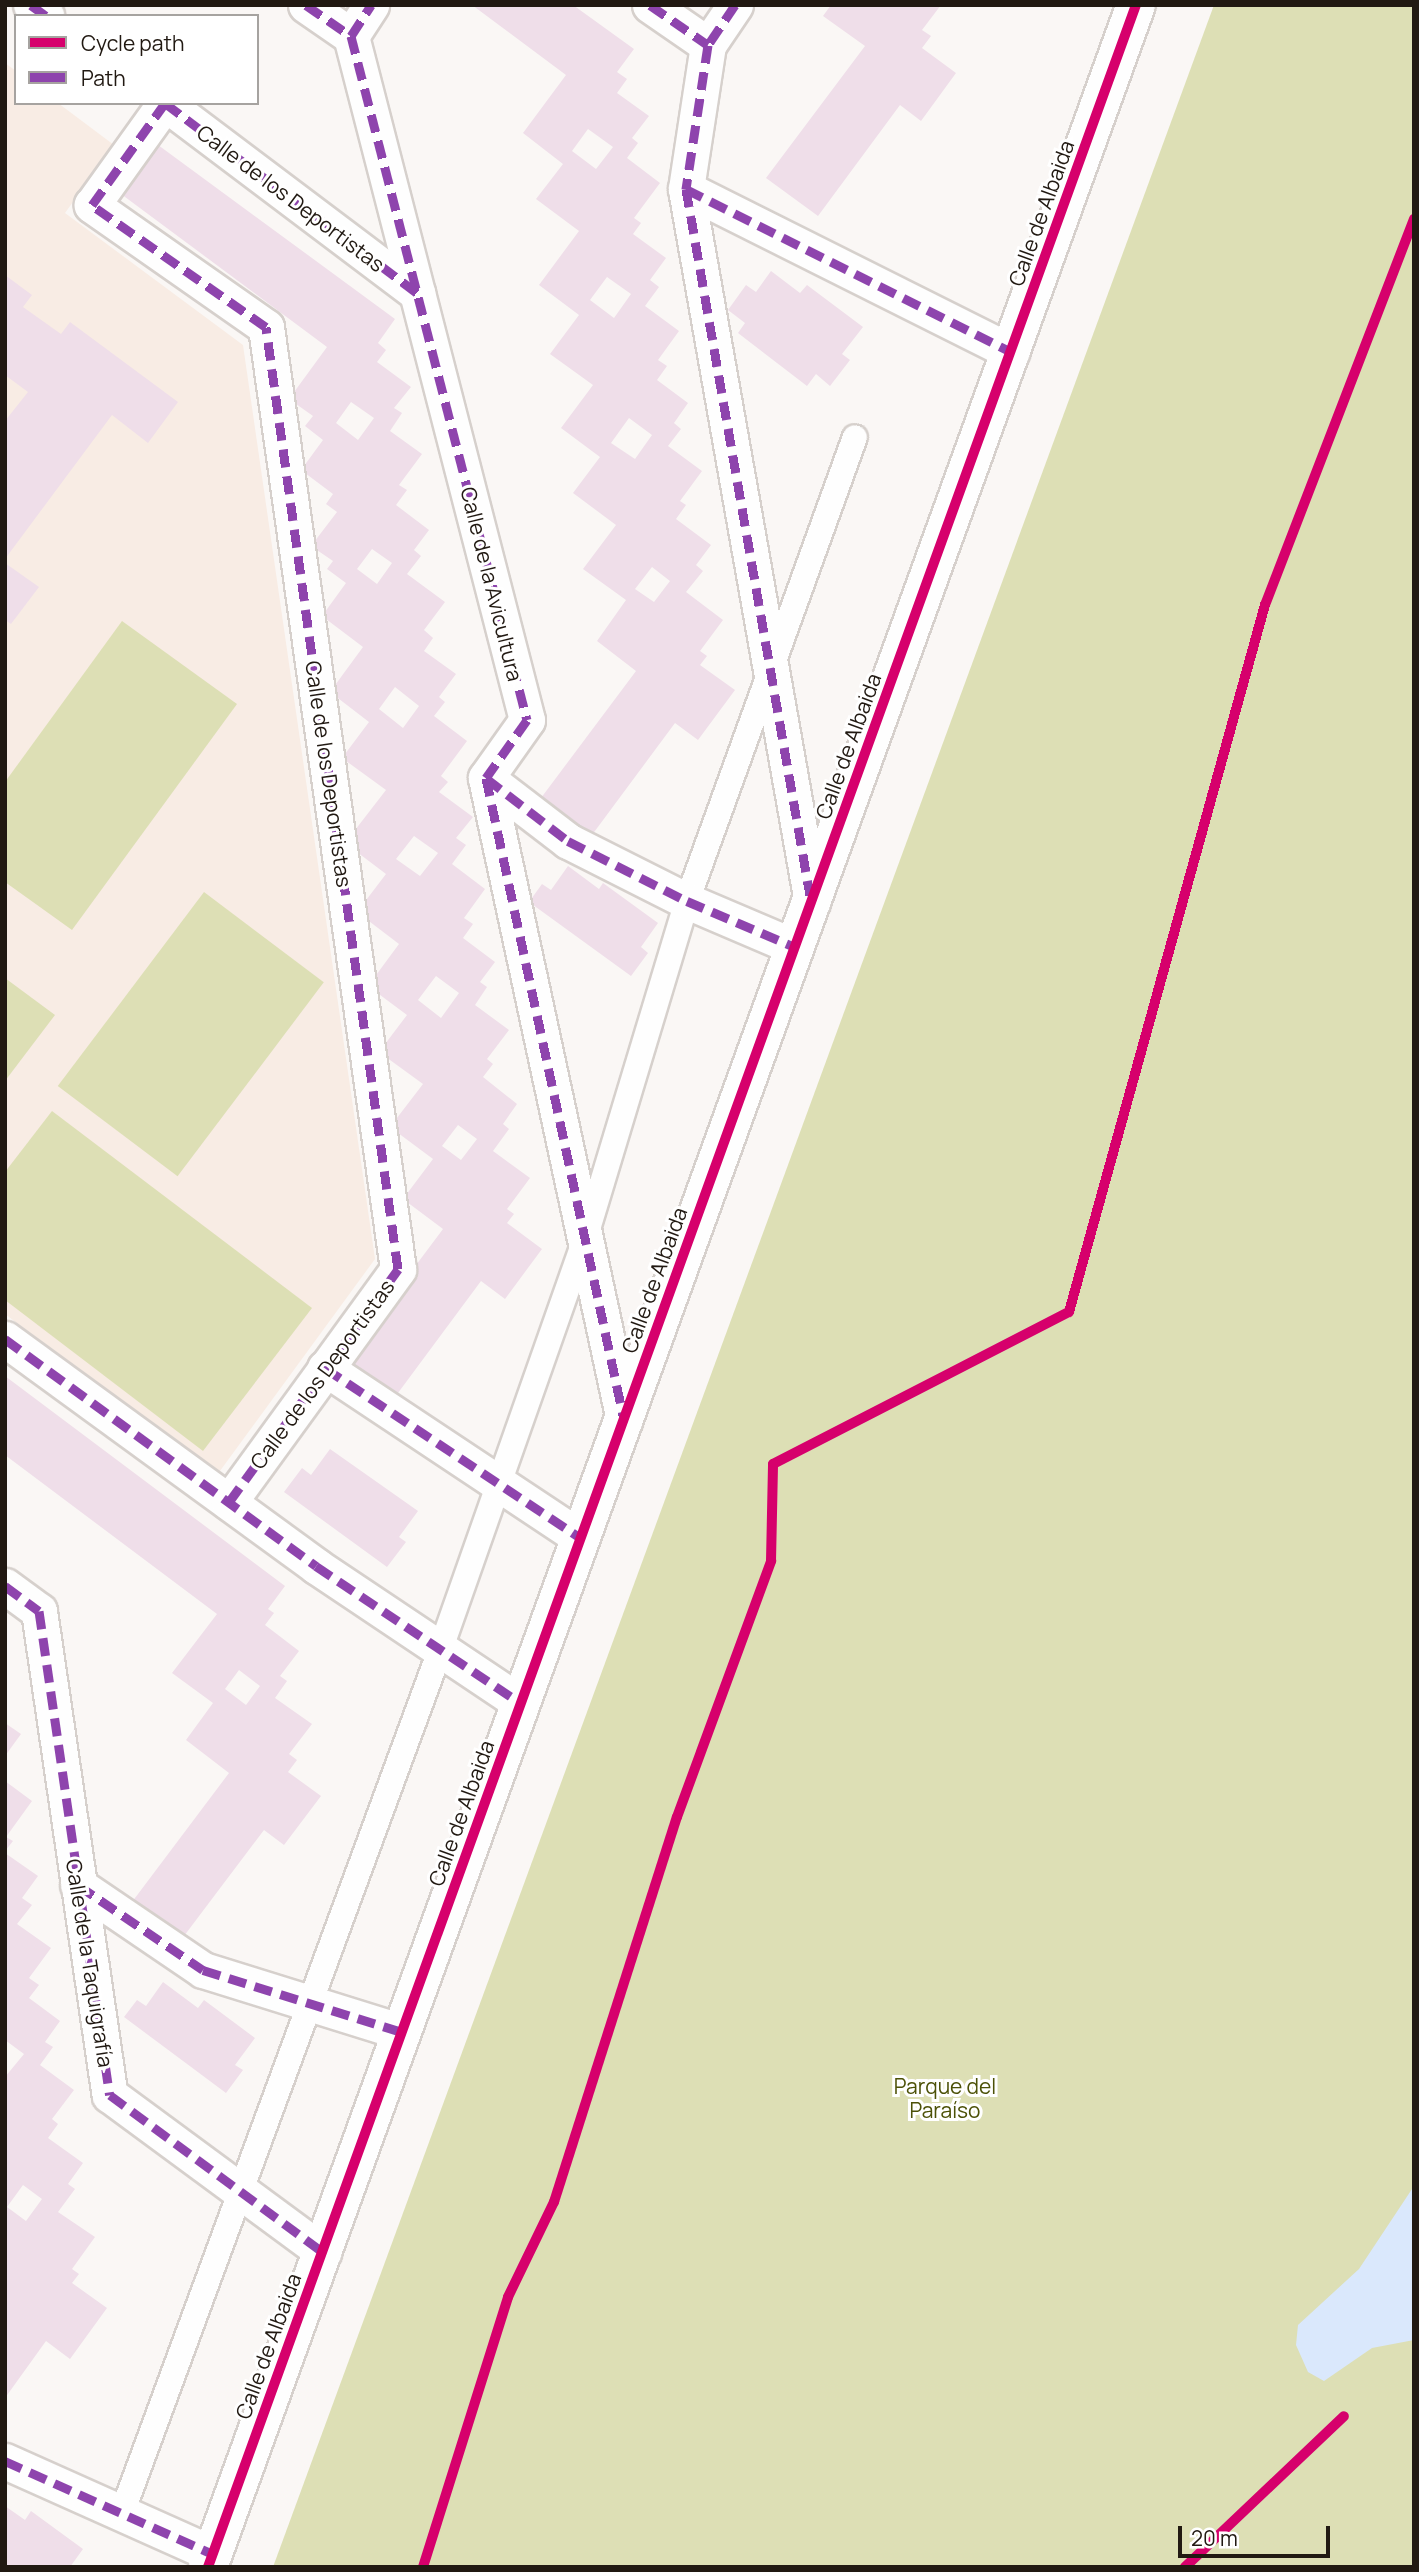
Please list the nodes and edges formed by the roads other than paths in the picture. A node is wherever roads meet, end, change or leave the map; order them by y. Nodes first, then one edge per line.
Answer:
1 (306, 5) edge
2 (371, 5) edge
3 (650, 5) edge
4 (735, 5) edge
5 (1136, 5) edge
6 (351, 36) junction
7 (708, 46) junction
8 (164, 105) edge
9 (168, 105) edge
10 (686, 189) junction
11 (417, 293) junction
12 (1011, 352) junction
13 (855, 437) dead end
14 (771, 675) junction
15 (486, 778) junction
16 (687, 901) junction
17 (812, 902) junction
18 (795, 947) junction
19 (585, 1239) junction
20 (5, 1339) edge
21 (326, 1368) junction
22 (624, 1420) junction
23 (498, 1483) junction
24 (229, 1502) junction
25 (582, 1538) junction
26 (5, 1586) edge
27 (441, 1648) junction
28 (522, 1703) junction
29 (78, 1885) junction
30 (312, 2004) junction
31 (402, 2032) junction
32 (242, 2193) junction
33 (323, 2252) junction
34 (5, 2461) edge
35 (122, 2513) junction
36 (211, 2561) edge

1 - 6 street
2 - 6 street
3 - 7 street
4 - 7 street
5 - 12 street, Calle de Albaida
6 - 11 street, Calle de la Avicultura
7 - 10 street
8 - 21 street, Calle de los Deportistas
9 - 11 street, Calle de los Deportistas
10 - 12 street
10 - 14 street
11 - 15 street, Calle de la Avicultura
12 - 17 street, Calle de Albaida
13 - 14 lane
14 - 16 lane
14 - 17 street
15 - 16 street
15 - 19 street
16 - 18 street
16 - 19 lane
17 - 18 street, Calle de Albaida
18 - 22 street, Calle de Albaida
19 - 22 street
19 - 23 lane
20 - 24 street
21 - 23 street
21 - 24 street, Calle de los Deportistas
22 - 25 street, Calle de Albaida
23 - 25 street
23 - 27 lane
24 - 27 street
25 - 28 street, Calle de Albaida
26 - 29 street, Calle de la Taquigrafía
27 - 28 street
27 - 30 lane
28 - 31 street, Calle de Albaida
29 - 30 street
29 - 32 street, Calle de la Taquigrafía
30 - 31 street
30 - 32 lane
31 - 33 street, Calle de Albaida
32 - 33 street, Calle de la Taquigrafía
32 - 35 lane
33 - 36 street, Calle de Albaida
34 - 35 street
35 - 36 street

